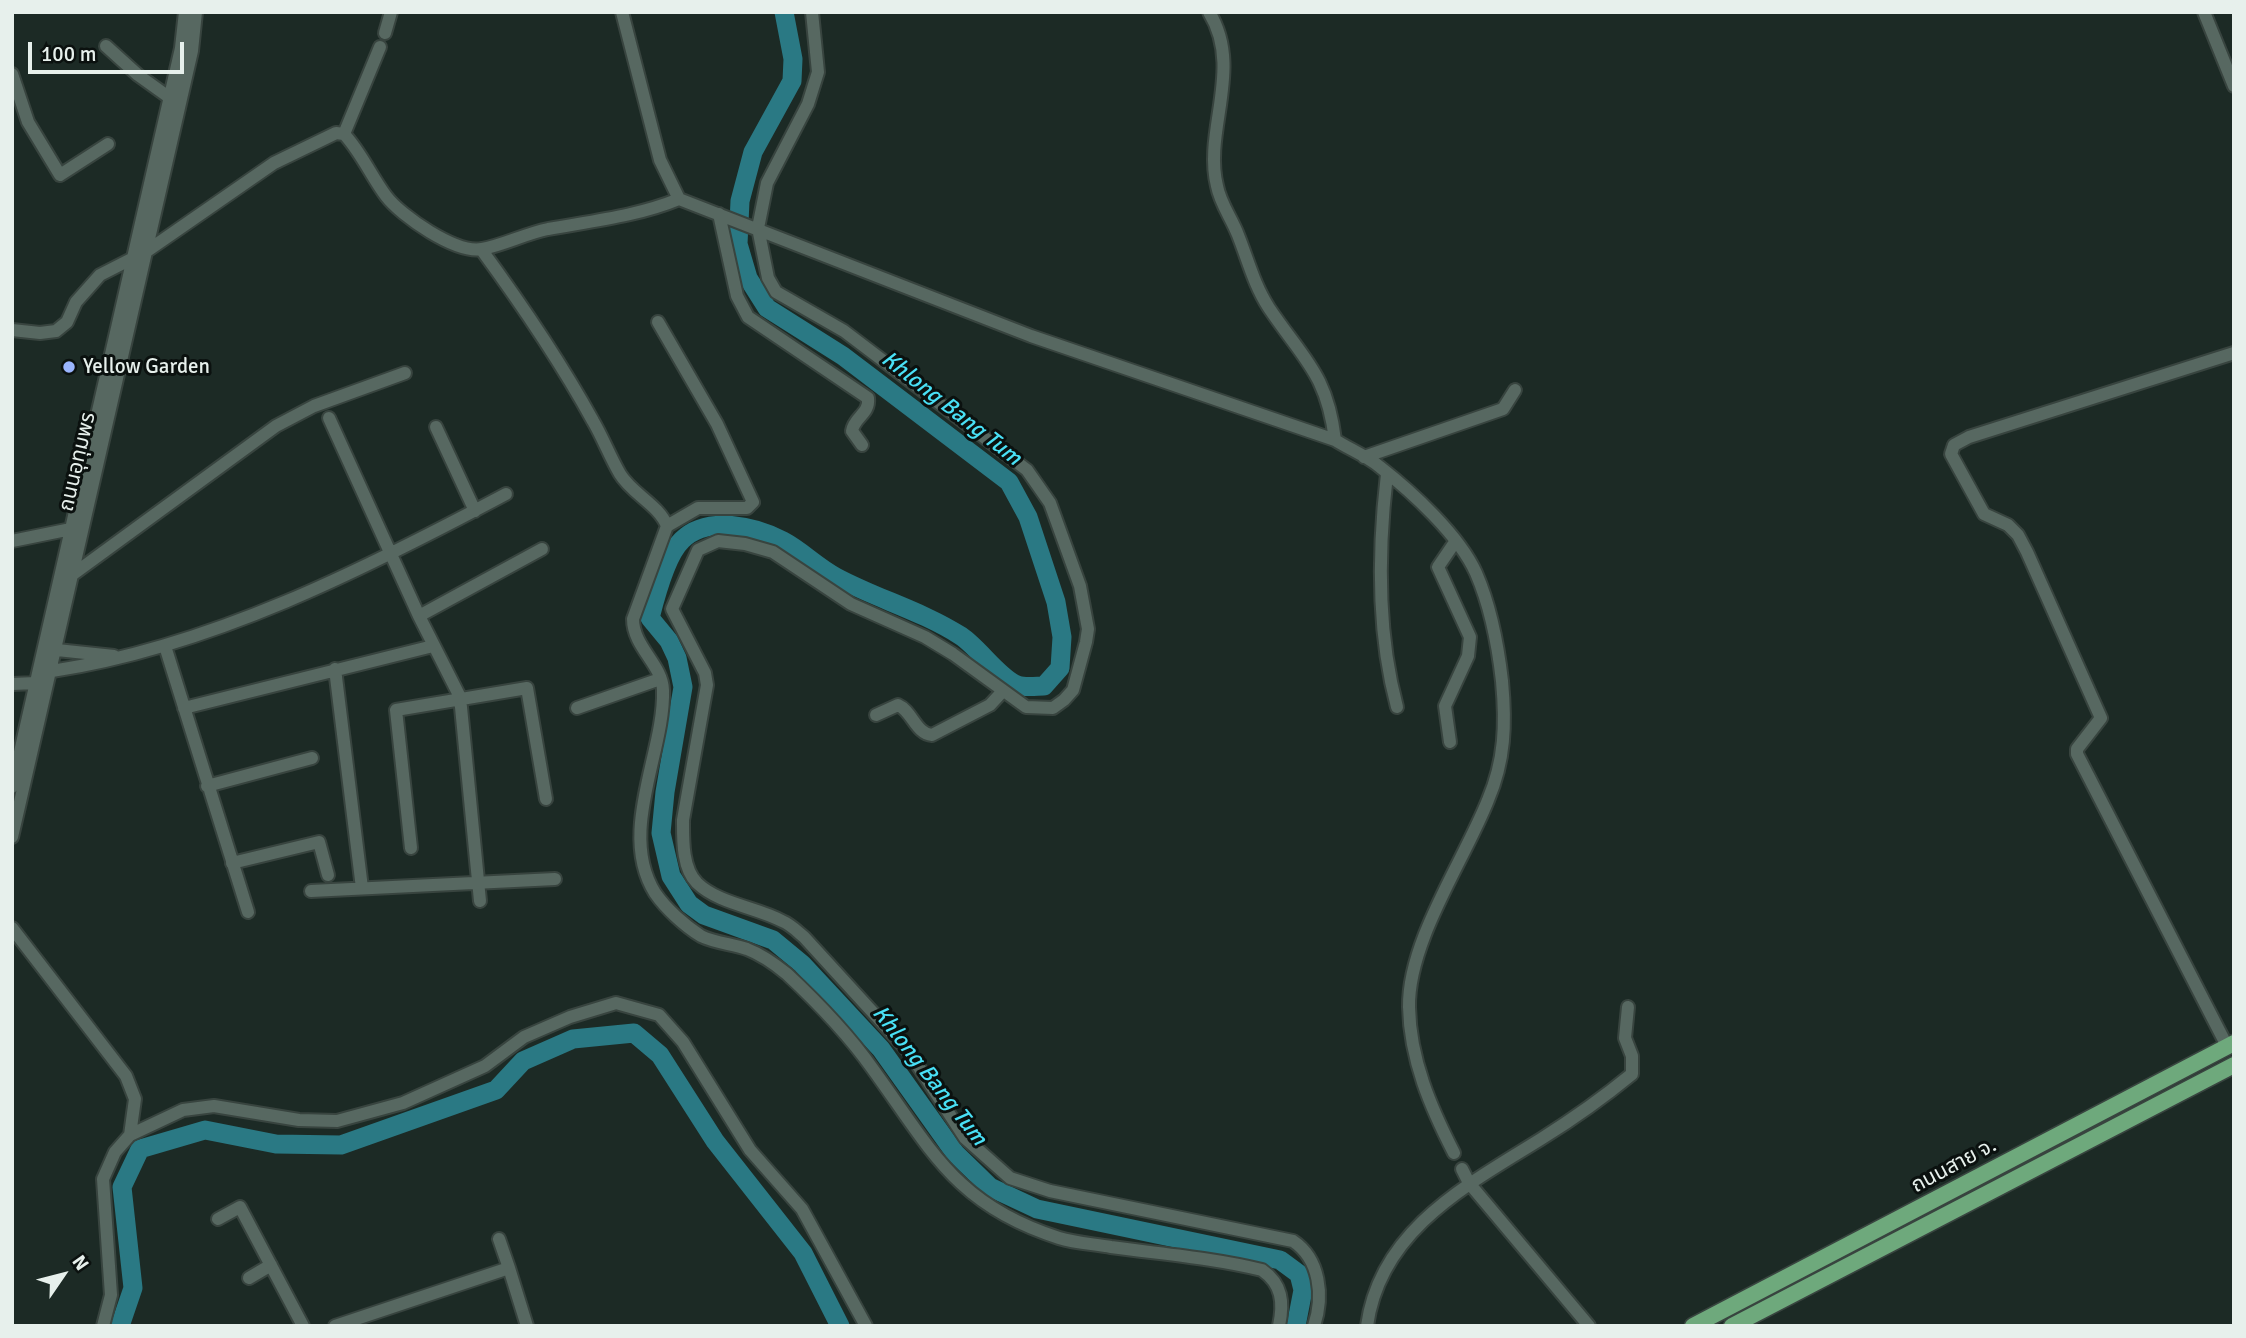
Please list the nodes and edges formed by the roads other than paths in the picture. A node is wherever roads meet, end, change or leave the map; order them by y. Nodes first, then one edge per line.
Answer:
1 (185, 12) edge
2 (196, 12) edge
3 (391, 12) edge
4 (622, 12) edge
5 (812, 12) edge
6 (1209, 12) edge
7 (2204, 12) edge
8 (384, 33) dead end
9 (106, 46) dead end
10 (380, 47) dead end
11 (12, 74) edge
12 (2234, 86) edge
13 (170, 98) junction
14 (344, 134) junction
15 (108, 144) dead end
16 (679, 199) junction
17 (723, 215) junction
18 (752, 225) junction
19 (481, 249) junction
20 (147, 251) junction
21 (132, 258) junction
22 (658, 322) dead end
23 (12, 330) edge
24 (2234, 353) edge
25 (405, 373) dead end
26 (1515, 390) dead end
27 (329, 418) dead end
28 (436, 427) dead end
29 (1335, 440) junction
30 (862, 445) dead end
31 (1364, 457) junction
32 (1387, 474) junction
33 (506, 494) dead end
34 (475, 511) junction
35 (667, 526) junction
36 (71, 529) junction
37 (12, 541) edge
38 (1455, 542) junction
39 (542, 549) dead end
40 (391, 555) junction
41 (72, 575) junction
42 (419, 617) junction
43 (166, 646) junction
44 (433, 646) junction
45 (57, 650) junction
46 (114, 656) junction
47 (335, 669) junction
48 (52, 671) junction
49 (660, 679) junction
50 (36, 683) junction
51 (12, 684) edge
52 (1002, 692) junction
53 (460, 697) junction
54 (1397, 707) dead end
55 (184, 708) junction
56 (577, 708) dead end
57 (876, 715) dead end
58 (1450, 742) dead end
59 (312, 758) dead end
60 (207, 786) junction
61 (12, 787) edge
62 (546, 799) dead end
63 (12, 837) edge
64 (411, 848) dead end
65 (232, 863) junction
66 (328, 875) dead end
67 (555, 879) dead end
68 (478, 882) junction
69 (362, 888) junction
70 (311, 891) dead end
71 (480, 901) dead end
72 (248, 912) dead end
73 (12, 928) edge
74 (1628, 1007) dead end
75 (2231, 1044) edge
76 (2234, 1065) edge
77 (130, 1135) junction
78 (1454, 1153) dead end
79 (1462, 1169) dead end
80 (1469, 1183) junction
81 (218, 1219) dead end
82 (499, 1239) dead end
83 (271, 1265) junction
84 (509, 1268) junction
85 (249, 1278) dead end
86 (298, 1324) edge
87 (103, 1326) edge
88 (335, 1326) edge
89 (527, 1326) edge
90 (866, 1326) edge
91 (1279, 1326) edge
92 (1314, 1326) edge
93 (1367, 1326) edge
94 (1589, 1326) edge
95 (1693, 1326) edge
96 (1732, 1326) edge

1 - 13 street, ถนนอุทุมพร
2 - 20 street, ถนนอุทุมพร
3 - 8 street
4 - 16 street
5 - 18 street
6 - 29 street
7 - 12 street
9 - 13 street
10 - 14 street
11 - 15 street
13 - 21 street, ถนนอุทุมพร
14 - 19 street
14 - 20 street
16 - 17 street
16 - 19 street
17 - 18 street
17 - 30 street
18 - 29 street
18 - 52 street
19 - 35 street
20 - 21 street
20 - 41 street, ถนนอุทุมพร
21 - 23 street
21 - 36 street, ถนนอุทุมพร
22 - 35 street
24 - 75 street
25 - 41 street
26 - 31 street
27 - 40 street
28 - 34 street
29 - 31 street
31 - 32 street
32 - 38 street
32 - 54 street
33 - 34 street
34 - 40 street
35 - 49 street
36 - 37 street
36 - 50 street, ถนนอุทุมพร
38 - 58 street
38 - 78 street
39 - 42 street
40 - 42 street
40 - 43 street
41 - 45 street, ถนนอุทุมพร
42 - 44 street
43 - 46 street
43 - 55 street
44 - 47 street
44 - 53 street
45 - 46 street
45 - 48 street, ถนนอุทุมพร
46 - 48 street
47 - 55 street
47 - 69 street
48 - 63 street, ถนนอุทุมพร
49 - 56 street
49 - 91 street
50 - 51 street
50 - 61 street, ถนนอุทุมพร
52 - 57 street
52 - 92 street
53 - 62 street
53 - 64 street
53 - 68 street
55 - 60 street
59 - 60 street
60 - 65 street
65 - 66 street
65 - 72 street
67 - 68 street
68 - 69 street
68 - 71 street
69 - 70 street
73 - 77 street
74 - 80 street
75 - 95 main road, ถนนสาย จ.
76 - 96 main road, ถนนสาย จ.
77 - 87 street
77 - 90 street
79 - 80 street
80 - 93 street
80 - 94 street
81 - 83 street
82 - 84 street
83 - 85 street
83 - 86 street
84 - 88 street
84 - 89 street

